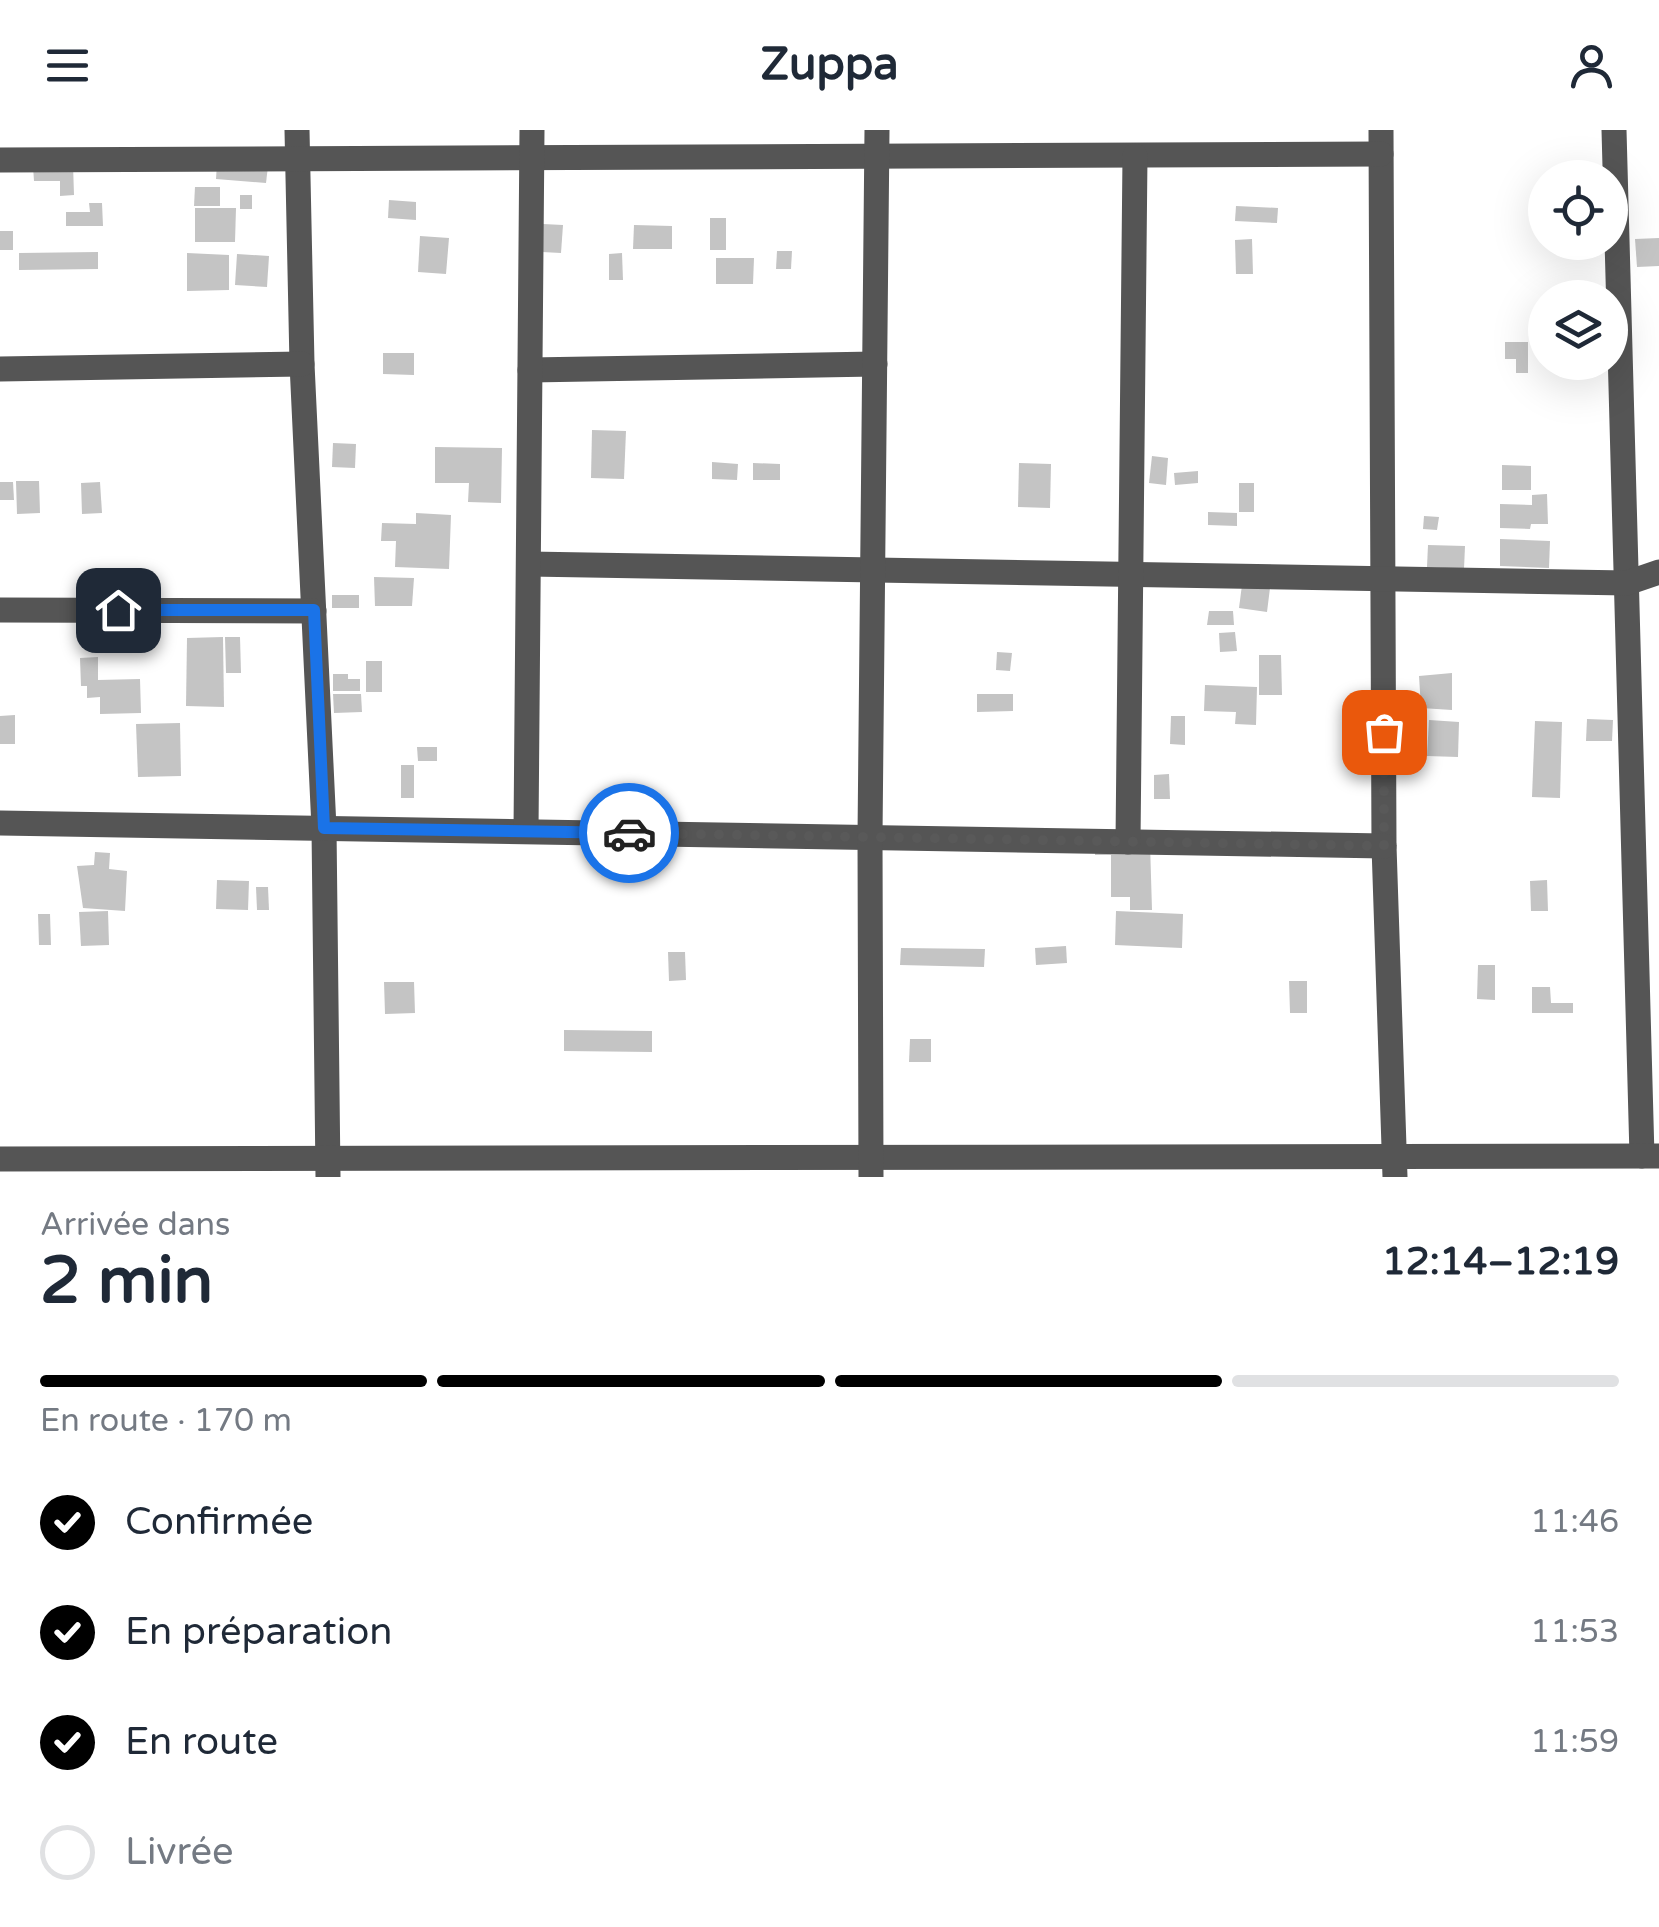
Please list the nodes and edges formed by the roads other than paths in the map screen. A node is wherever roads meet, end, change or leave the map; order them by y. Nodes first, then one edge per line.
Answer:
1 (297, 130) edge
2 (532, 130) edge
3 (877, 130) edge
4 (1614, 130) edge
5 (1381, 142) edge
6 (877, 156) junction
7 (1135, 156) junction
8 (298, 158) junction
9 (532, 158) junction
10 (0, 160) edge
11 (302, 364) junction
12 (875, 364) junction
13 (0, 369) edge
14 (530, 370) junction
15 (529, 564) junction
16 (873, 570) junction
17 (1659, 572) edge
18 (1131, 575) junction
19 (1383, 579) junction
20 (1627, 583) junction
21 (0, 610) edge
22 (314, 610) junction
23 (0, 823) edge
24 (324, 828) junction
25 (526, 831) junction
26 (870, 836) junction
27 (1128, 842) junction
28 (1384, 846) junction
29 (1647, 858) edge
30 (1651, 1156) edge
31 (0, 1160) edge
32 (872, 1167) edge
33 (1396, 1167) edge
34 (328, 1168) edge
35 (661, 1168) edge

1 - 8 street
2 - 9 street
3 - 6 street
4 - 20 street
5 - 7 street
5 - 19 street
6 - 7 street
6 - 9 street
6 - 12 street
7 - 18 street
8 - 9 street
8 - 10 street
8 - 11 street
9 - 14 street
11 - 13 street
11 - 22 street
12 - 14 street
12 - 16 street
14 - 15 street
15 - 16 street
15 - 25 street
16 - 18 street
16 - 26 street
17 - 20 street
18 - 19 street
18 - 27 street
19 - 20 street
19 - 28 street
20 - 29 street
21 - 22 street
22 - 24 street
23 - 24 street
24 - 25 street
24 - 34 street
25 - 26 street
26 - 27 street
26 - 32 street
27 - 28 street
28 - 33 street
29 - 30 street
30 - 33 street
31 - 34 street
32 - 33 street
32 - 35 street
34 - 35 street

